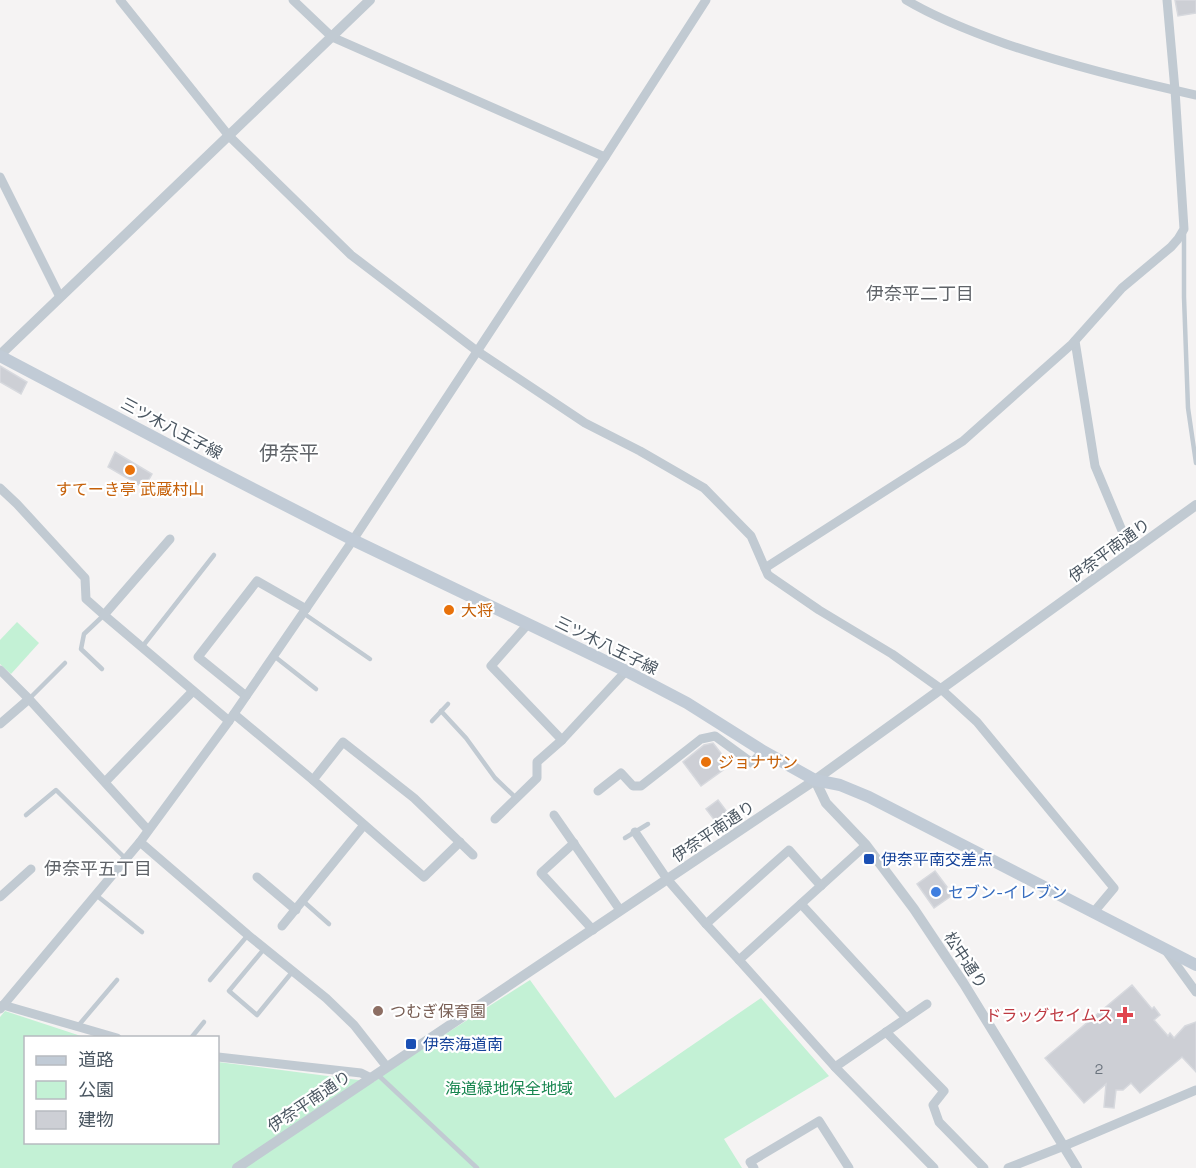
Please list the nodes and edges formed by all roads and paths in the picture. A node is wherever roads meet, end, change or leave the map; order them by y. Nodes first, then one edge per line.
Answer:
1 (120, 0) edge
2 (293, 0) edge
3 (370, 0) edge
4 (706, 0) edge
5 (906, 0) edge
6 (1167, 0) edge
7 (332, 37) junction
8 (1175, 90) junction
9 (1196, 95) edge
10 (229, 136) junction
11 (605, 157) junction
12 (0, 177) edge
13 (1184, 229) junction
14 (60, 297) junction
15 (1075, 341) junction
16 (477, 351) junction
17 (0, 356) edge
18 (1196, 463) edge
19 (0, 488) edge
20 (1196, 505) edge
21 (170, 538) dead end
22 (353, 540) junction
23 (1131, 552) junction
24 (214, 555) dead end
25 (765, 568) junction
26 (304, 611) junction
27 (104, 615) junction
28 (528, 624) junction
29 (142, 648) junction
30 (274, 656) junction
31 (370, 659) dead end
32 (65, 663) dead end
33 (102, 669) dead end
34 (0, 670) edge
35 (626, 671) junction
36 (316, 689) dead end
37 (941, 689) junction
38 (194, 691) junction
39 (246, 696) junction
40 (29, 699) junction
41 (448, 704) dead end
42 (441, 711) junction
43 (231, 717) junction
44 (432, 721) dead end
45 (0, 724) edge
46 (561, 740) junction
47 (763, 751) junction
48 (313, 780) junction
49 (815, 780) junction
50 (106, 781) junction
51 (598, 791) dead end
52 (516, 798) junction
53 (26, 815) dead end
54 (554, 815) dead end
55 (495, 819) dead end
56 (648, 824) dead end
57 (364, 825) junction
58 (148, 830) junction
59 (635, 831) junction
60 (626, 838) dead end
61 (140, 842) junction
62 (460, 842) junction
63 (574, 843) junction
64 (866, 845) junction
65 (473, 855) dead end
66 (126, 859) junction
67 (30, 869) dead end
68 (257, 877) dead end
69 (667, 879) junction
70 (820, 886) junction
71 (96, 895) junction
72 (0, 897) edge
73 (303, 901) junction
74 (801, 904) junction
75 (296, 910) junction
76 (620, 910) junction
77 (1094, 913) junction
78 (329, 924) dead end
79 (705, 924) junction
80 (282, 926) dead end
81 (593, 930) junction
82 (142, 932) dead end
83 (248, 935) junction
84 (265, 948) junction
85 (1166, 950) junction
86 (739, 960) junction
87 (1196, 965) edge
88 (293, 971) junction
89 (117, 980) dead end
90 (210, 980) dead end
91 (1196, 992) edge
92 (927, 1004) dead end
93 (2, 1007) edge
94 (906, 1018) junction
95 (204, 1022) dead end
96 (78, 1026) junction
97 (885, 1032) junction
98 (110, 1036) edge
99 (193, 1036) edge
100 (219, 1057) edge
101 (387, 1067) junction
102 (835, 1067) junction
103 (374, 1076) junction
104 (1196, 1090) edge
105 (1064, 1146) junction
106 (237, 1168) edge
107 (477, 1168) edge
108 (754, 1168) edge
109 (849, 1168) edge
110 (934, 1168) edge
111 (984, 1168) edge
112 (1008, 1168) edge
113 (1077, 1168) edge

1 - 10 street
2 - 7 street
3 - 7 street
4 - 11 street
5 - 8 street
6 - 8 street
7 - 10 street
7 - 11 street
8 - 9 street
8 - 13 street
10 - 14 street
10 - 16 street
11 - 16 street
12 - 14 street
13 - 15 street
13 - 18 lane
14 - 17 street
15 - 23 street
15 - 25 street
16 - 22 street
16 - 25 street
17 - 22 main road, 三ツ木八王子線
19 - 27 street
20 - 23 street, 伊奈平南通り
21 - 27 street
22 - 26 street
22 - 28 main road, 三ツ木八王子線
23 - 37 street, 伊奈平南通り
24 - 29 lane
25 - 37 street
26 - 30 street
26 - 31 lane
26 - 39 street
27 - 29 street
27 - 33 lane
28 - 35 main road, 三ツ木八王子線
28 - 46 street
29 - 38 street
30 - 36 lane
30 - 39 street
32 - 40 lane
34 - 40 street
35 - 46 street
35 - 47 main road, 三ツ木八王子線
37 - 49 street, 伊奈平南通り
37 - 77 street
38 - 43 street
38 - 50 street
39 - 43 street
40 - 45 street
40 - 50 street
41 - 42 lane
42 - 44 lane
42 - 52 lane
43 - 48 street
43 - 58 street
46 - 52 street
47 - 49 main road, 三ツ木八王子線
47 - 51 street
48 - 57 street
48 - 62 street
49 - 64 street, 松中通り
49 - 69 street, 伊奈平南通り
49 - 77 main road, 三ツ木八王子線
50 - 58 street
52 - 55 street
53 - 66 lane
54 - 63 street
56 - 59 lane
57 - 62 street
57 - 73 street
58 - 61 street
59 - 60 lane
59 - 69 street
61 - 66 street
61 - 83 street
62 - 65 street
63 - 76 street
63 - 81 street
64 - 70 street
64 - 105 street, 松中通り
66 - 71 street
67 - 72 street
68 - 75 street
69 - 76 street, 伊奈平南通り
69 - 79 street
70 - 74 street
70 - 79 street
71 - 82 lane
71 - 93 street
73 - 75 street
73 - 78 lane
74 - 86 street
74 - 94 street
75 - 80 street
76 - 81 street, 伊奈平南通り
77 - 85 main road, 三ツ木八王子線
79 - 86 street
81 - 101 street, 伊奈平南通り
83 - 84 street
83 - 90 lane
84 - 88 street
84 - 88 lane
85 - 87 main road, 三ツ木八王子線
85 - 91 street
86 - 102 street
88 - 101 street
89 - 96 lane
92 - 94 street
93 - 96 street
94 - 97 street
95 - 99 lane
96 - 98 street
97 - 102 street
97 - 111 street
100 - 103 street
101 - 103 street, 伊奈平南通り
102 - 110 street
103 - 106 street, 伊奈平南通り
103 - 107 lane
104 - 105 street
105 - 112 street
105 - 113 street, 松中通り
108 - 109 street

